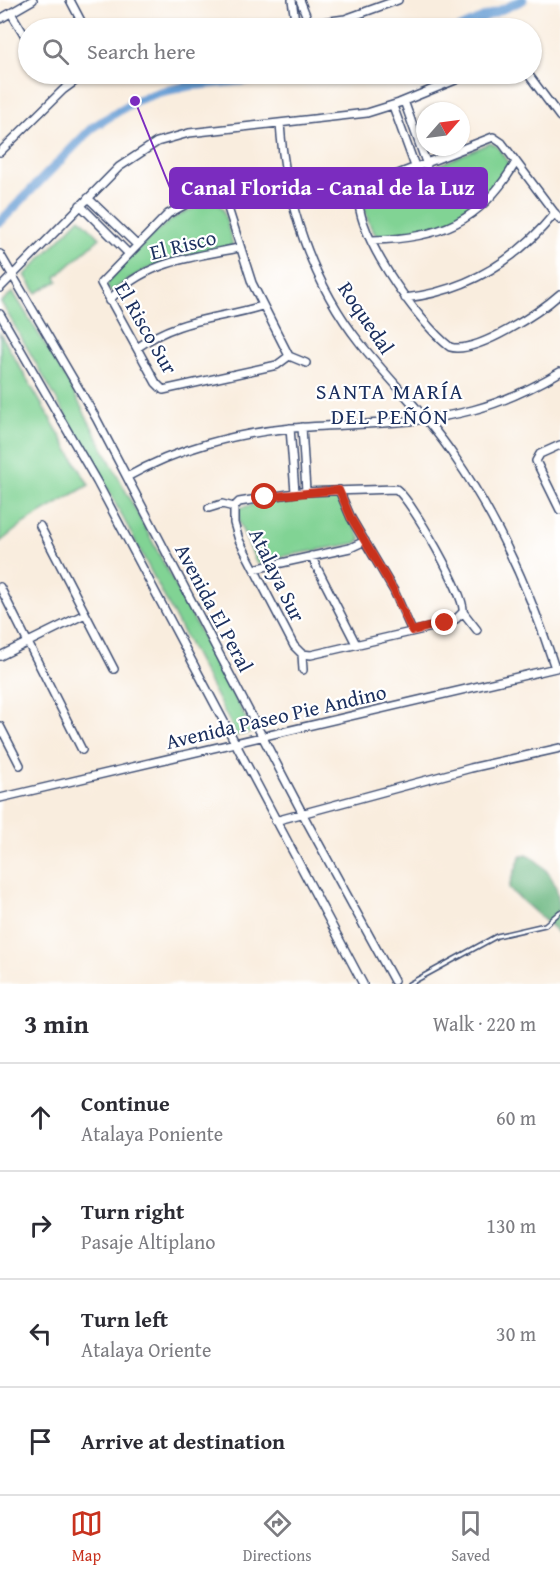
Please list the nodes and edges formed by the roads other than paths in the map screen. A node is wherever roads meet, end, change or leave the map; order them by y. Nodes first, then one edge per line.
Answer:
1 (33, 0) edge
2 (70, 0) edge
3 (292, 0) edge
4 (300, 0) edge
5 (398, 0) edge
6 (11, 13) junction
7 (79, 18) edge
8 (295, 18) edge
9 (307, 18) edge
10 (350, 18) edge
11 (0, 19) edge
12 (18, 25) edge
13 (71, 84) edge
14 (446, 84) edge
15 (535, 84) edge
16 (404, 101) junction
17 (393, 106) junction
18 (560, 117) edge
19 (280, 123) junction
20 (0, 152) edge
21 (516, 162) junction
22 (427, 165) junction
23 (416, 169) junction
24 (339, 183) dead end
25 (361, 186) junction
26 (88, 198) junction
27 (80, 205) junction
28 (555, 213) junction
29 (560, 220) edge
30 (372, 240) junction
31 (136, 244) junction
32 (239, 249) junction
33 (128, 253) junction
34 (0, 254) edge
35 (12, 275) junction
36 (0, 288) edge
37 (560, 294) edge
38 (405, 298) junction
39 (109, 301) junction
40 (262, 306) junction
41 (0, 314) edge
42 (137, 348) junction
43 (289, 356) junction
44 (306, 363) dead end
45 (560, 372) edge
46 (426, 419) junction
47 (290, 428) junction
48 (303, 428) junction
49 (560, 445) edge
50 (127, 477) junction
51 (339, 490) junction
52 (306, 491) junction
53 (295, 492) junction
54 (234, 507) junction
55 (209, 508) dead end
56 (560, 510) edge
57 (40, 526) dead end
58 (365, 542) junction
59 (311, 556) junction
60 (254, 569) junction
61 (0, 587) edge
62 (463, 612) junction
63 (85, 614) junction
64 (477, 630) dead end
65 (412, 631) junction
66 (28, 642) junction
67 (357, 644) junction
68 (302, 654) junction
69 (0, 656) edge
70 (557, 668) edge
71 (114, 669) dead end
72 (303, 670) dead end
73 (0, 726) edge
74 (263, 737) junction
75 (235, 743) junction
76 (560, 748) edge
77 (82, 750) dead end
78 (20, 765) dead end
79 (0, 798) edge
80 (303, 813) junction
81 (275, 821) junction
82 (560, 912) edge
83 (394, 981) dead end
84 (363, 984) edge
85 (409, 984) edge

1 - 6 street
2 - 7 street
3 - 8 street
4 - 9 street
5 - 10 street
6 - 11 street
6 - 12 street
13 - 20 street
14 - 16 street
15 - 18 street
16 - 17 street
16 - 22 street
17 - 19 street
17 - 23 street
19 - 26 street
19 - 46 street, Roquedal
21 - 22 street
21 - 28 street
21 - 30 street
22 - 23 street
23 - 25 street
24 - 25 street
25 - 30 street
26 - 27 street
26 - 31 street
27 - 33 street
27 - 35 street
28 - 29 street
28 - 38 street
30 - 38 street
31 - 32 street
31 - 33 street
32 - 39 street, El Risco
32 - 40 street
33 - 39 street, El Risco Sur
34 - 35 street, Avenida El Peral
35 - 36 street
35 - 50 street, Avenida El Peral
37 - 38 street
39 - 42 street, El Risco Sur
40 - 42 street
40 - 43 street
41 - 75 street
42 - 43 street, El Risco Sur
43 - 44 street
45 - 46 street
46 - 48 street
46 - 70 street, Roquedal
47 - 48 street
47 - 50 street
47 - 53 street
48 - 52 street
49 - 56 street
50 - 74 street, Avenida El Peral
51 - 52 street
51 - 58 street
51 - 62 street
52 - 53 street
53 - 54 street
54 - 55 street
54 - 60 street, Atalaya Sur
57 - 63 street
58 - 59 street
58 - 65 street
59 - 60 street
59 - 67 street
60 - 68 street, Atalaya Sur
61 - 66 street
62 - 64 street
62 - 65 street
63 - 66 street
63 - 71 street
65 - 67 street
66 - 69 street
66 - 77 street
67 - 68 street
68 - 72 street
70 - 74 street, Avenida Paseo Pie Andino
73 - 78 street
74 - 75 street, Avenida Paseo Pie Andino
74 - 80 street, Avenida El Peral
75 - 79 street, Avenida Paseo Pie Andino
75 - 81 street
76 - 80 street
80 - 81 street
80 - 83 street, Avenida El Peral
81 - 84 street
82 - 85 lane

